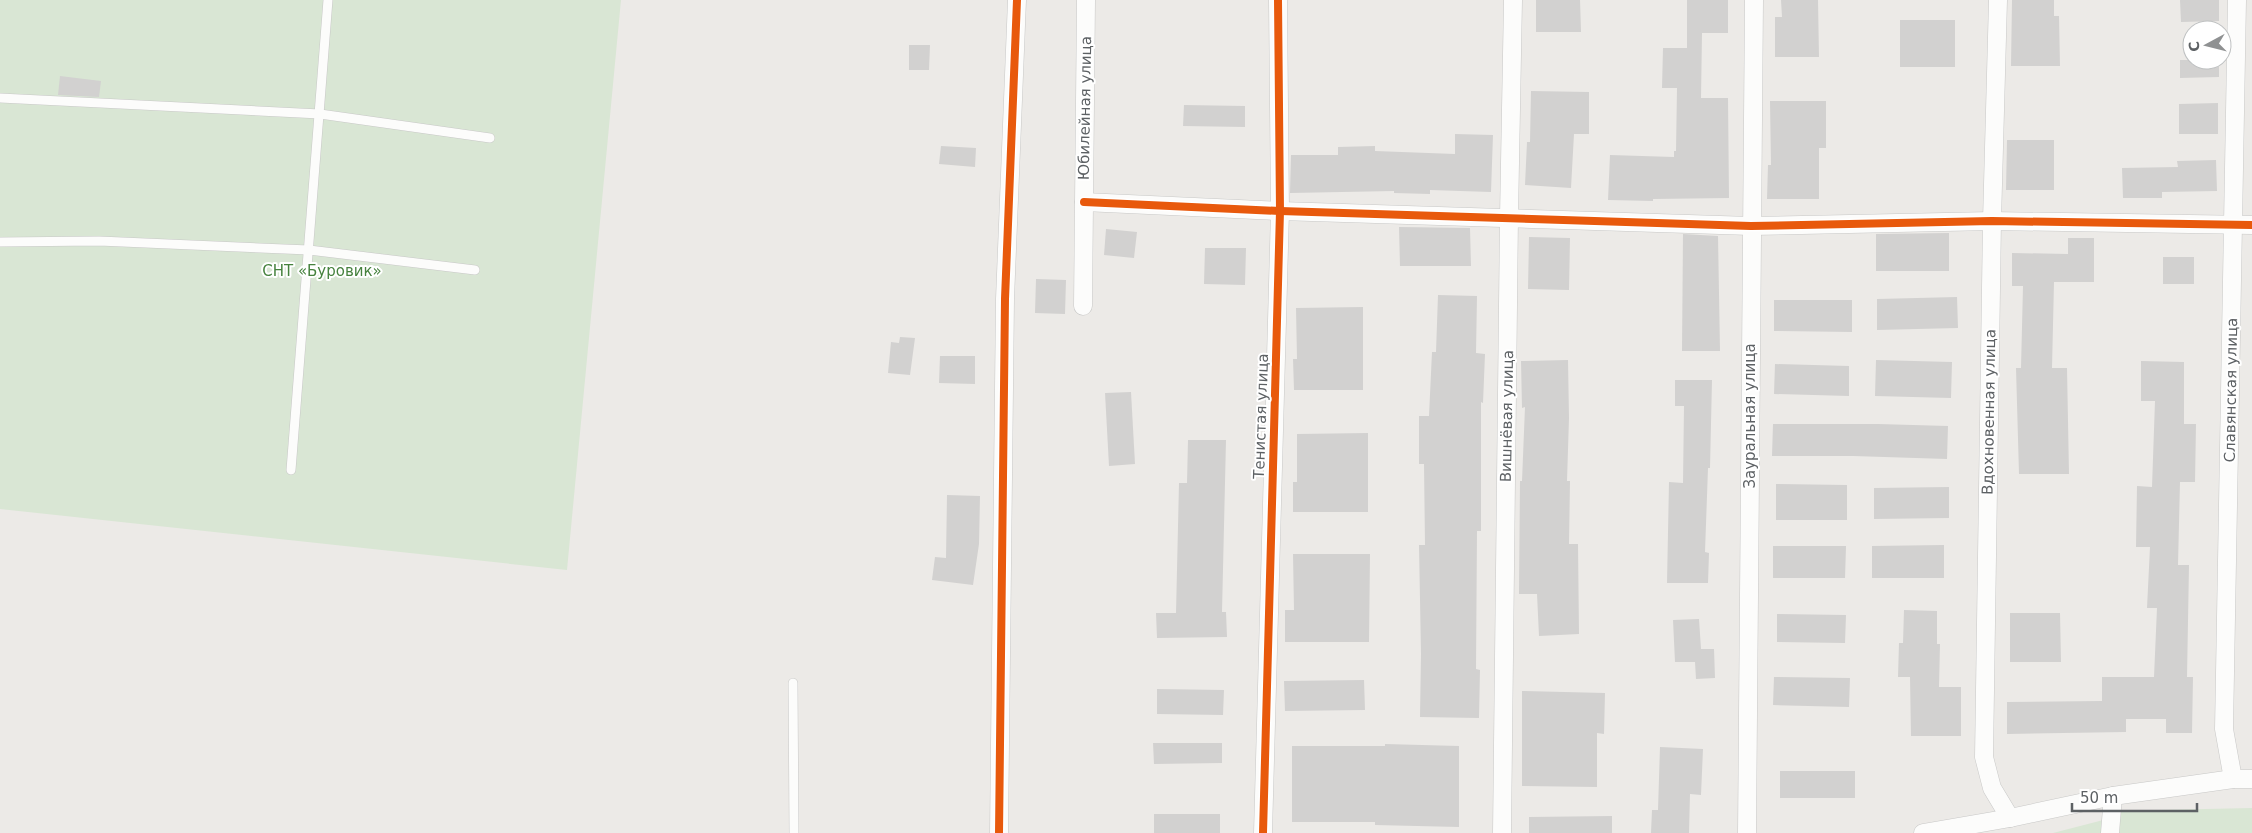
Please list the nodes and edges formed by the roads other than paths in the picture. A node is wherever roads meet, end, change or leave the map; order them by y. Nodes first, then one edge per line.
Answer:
1 (328, 0) edge
2 (1017, 0) edge
3 (1086, 0) edge
4 (1278, 0) edge
5 (1513, 0) edge
6 (1754, 0) edge
7 (1998, 0) edge
8 (2237, 0) edge
9 (0, 98) edge
10 (320, 114) junction
11 (490, 138) dead end
12 (1084, 202) junction
13 (1280, 211) junction
14 (1509, 217) junction
15 (1992, 221) junction
16 (2234, 224) junction
17 (2252, 225) edge
18 (1751, 226) junction
19 (0, 242) edge
20 (309, 250) junction
21 (475, 270) dead end
22 (1083, 306) dead end
23 (291, 470) dead end
24 (793, 683) dead end
25 (2252, 778) edge
26 (2233, 779) junction
27 (2113, 796) junction
28 (2010, 818) junction
29 (1953, 830) edge
30 (794, 833) edge
31 (1000, 833) edge
32 (1263, 833) edge
33 (1502, 833) edge
34 (1747, 833) edge
35 (1923, 833) edge
36 (2110, 833) edge

1 - 10 lane
2 - 31 street
3 - 12 street, Юбилейная улица
4 - 13 street, Тенистая улица
5 - 14 street, Вишнёвая улица
6 - 18 street, Зауральная улица
7 - 15 street, Вдохновенная улица
8 - 16 street, Славянская улица
9 - 10 lane
10 - 11 lane
10 - 20 lane
12 - 13 street
12 - 22 street, Юбилейная улица
13 - 14 street
13 - 32 street, Тенистая улица
14 - 18 street
14 - 33 street, Вишнёвая улица
15 - 16 street
15 - 18 street
15 - 28 street, Вдохновенная улица
16 - 17 street
16 - 26 street, Славянская улица
18 - 34 street, Зауральная улица
19 - 20 lane
20 - 21 lane
20 - 23 lane
24 - 30 lane
25 - 26 street
26 - 27 street
27 - 28 street
27 - 36 street
28 - 29 street
29 - 35 street

